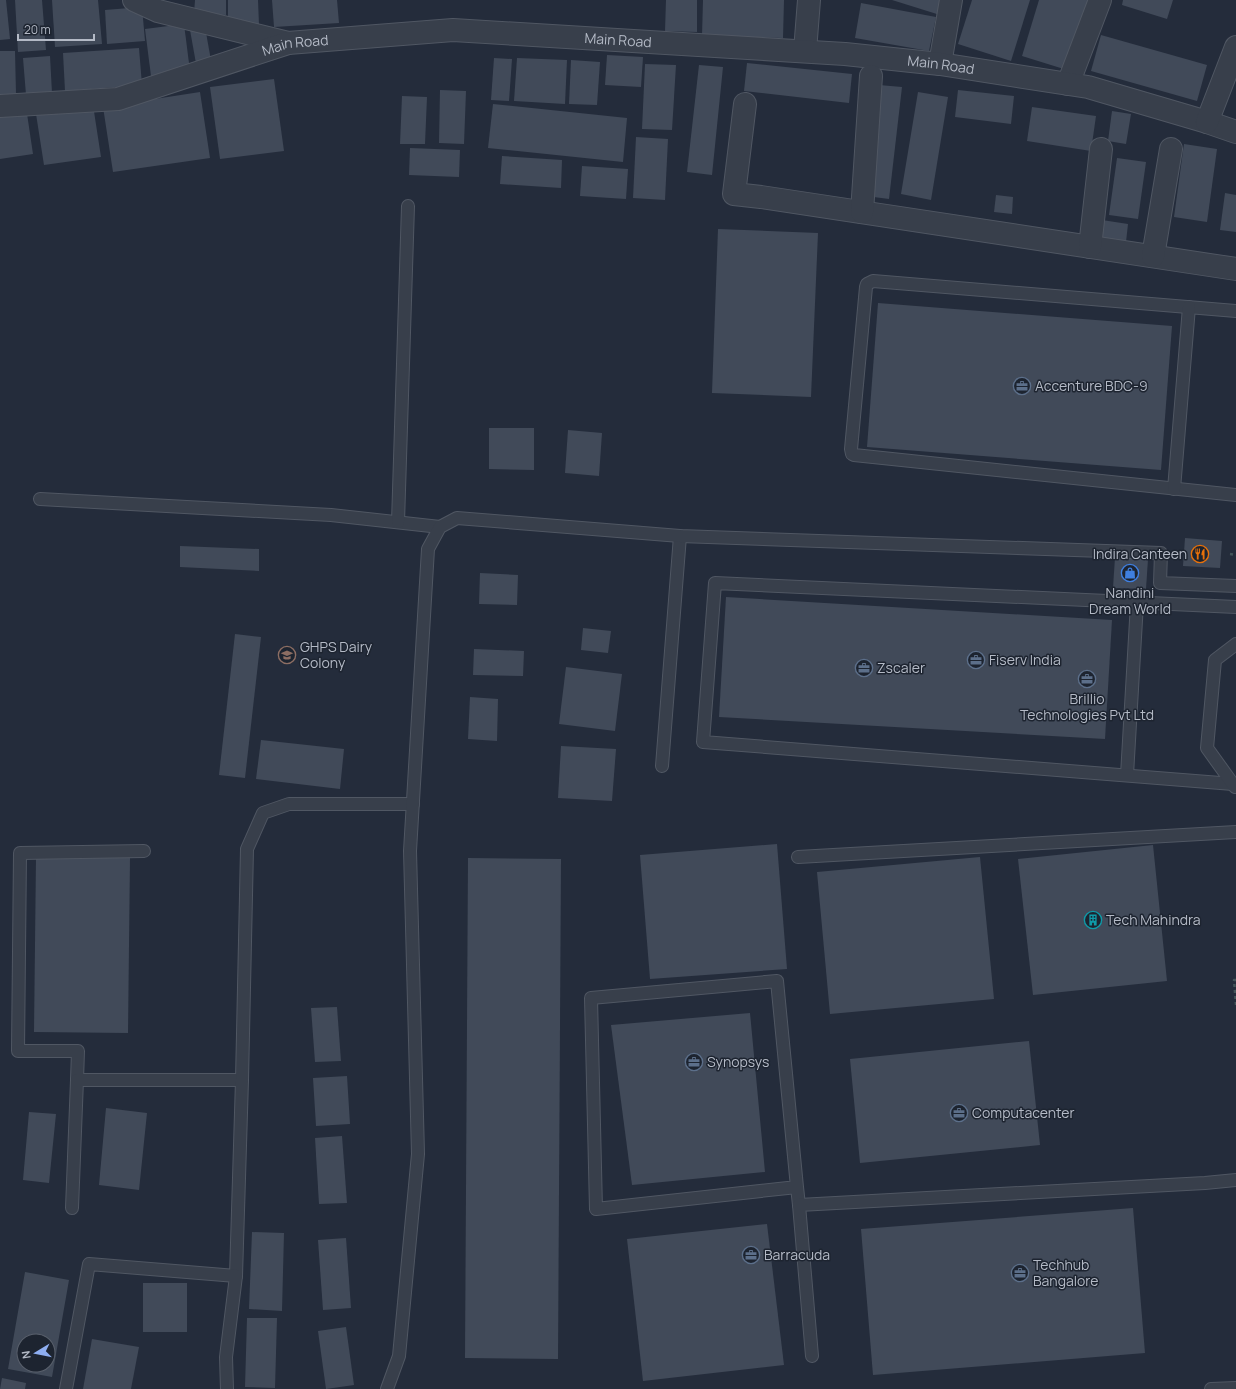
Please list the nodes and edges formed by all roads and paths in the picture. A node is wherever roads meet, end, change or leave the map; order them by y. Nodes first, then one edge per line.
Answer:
1 (134, 0) edge
2 (810, 0) edge
3 (951, 0) edge
4 (1100, 0) edge
5 (288, 43) junction
6 (1236, 47) edge
7 (805, 51) junction
8 (940, 64) junction
9 (871, 76) dead end
10 (1068, 84) junction
11 (745, 104) dead end
12 (0, 106) edge
13 (1207, 122) junction
14 (1236, 132) edge
15 (1101, 149) dead end
16 (1171, 149) dead end
17 (408, 206) dead end
18 (862, 212) junction
19 (1090, 247) junction
20 (1153, 256) junction
21 (1236, 269) edge
22 (1189, 308) junction
23 (1236, 311) edge
24 (1174, 489) junction
25 (1236, 495) edge
26 (40, 499) dead end
27 (398, 522) junction
28 (440, 527) junction
29 (680, 536) junction
30 (1230, 554) dead end
31 (1236, 555) edge
32 (1236, 586) edge
33 (1137, 603) junction
34 (1236, 607) edge
35 (1236, 644) edge
36 (662, 766) dead end
37 (1127, 775) junction
38 (1234, 786) edge
39 (413, 804) junction
40 (1236, 832) edge
41 (144, 851) dead end
42 (798, 857) dead end
43 (1235, 980) edge
44 (1236, 1005) edge
45 (77, 1080) junction
46 (242, 1080) junction
47 (1236, 1180) edge
48 (797, 1187) junction
49 (799, 1205) junction
50 (72, 1208) dead end
51 (236, 1276) junction
52 (812, 1356) dead end
53 (1236, 1388) edge
54 (66, 1389) edge
55 (227, 1389) edge
56 (387, 1389) edge
57 (1211, 1389) edge

1 - 5 street
2 - 7 street
3 - 8 street
4 - 10 street
5 - 7 street, Main Road
5 - 12 street, Main Road
6 - 13 street
7 - 8 street, Main Road
8 - 10 street, Main Road
9 - 18 street
10 - 13 street, Main Road
11 - 18 street
13 - 14 street, Main Road
15 - 19 street
16 - 20 street
17 - 27 lane
18 - 19 street
19 - 20 street
20 - 21 street
22 - 23 lane
22 - 24 lane
22 - 24 lane
24 - 25 lane
26 - 27 lane
27 - 28 lane
28 - 29 lane
28 - 39 lane
29 - 32 lane
29 - 36 lane
30 - 31 path
33 - 34 lane
33 - 37 lane
33 - 37 lane
35 - 38 lane
37 - 38 lane
39 - 46 lane
39 - 56 lane
40 - 42 lane
41 - 45 lane
43 - 44 path
45 - 46 lane
45 - 50 lane
46 - 51 lane
47 - 49 lane
48 - 48 lane
48 - 49 lane
49 - 52 lane
51 - 54 lane
51 - 55 lane
53 - 57 lane

